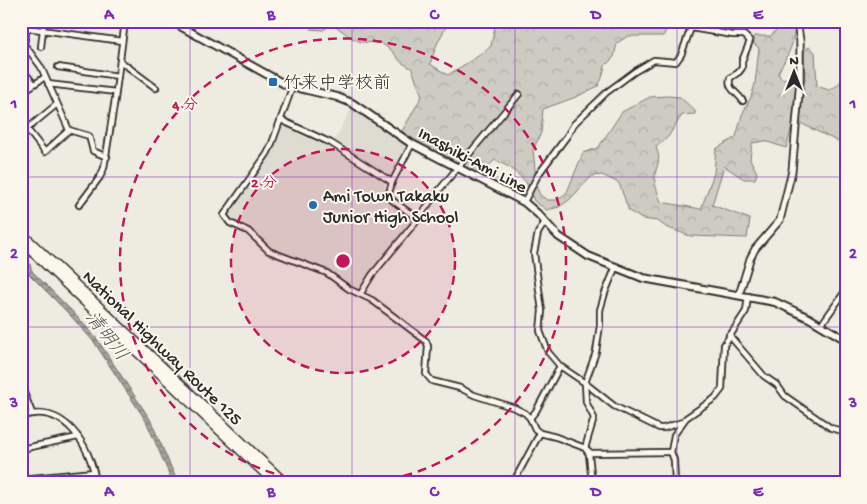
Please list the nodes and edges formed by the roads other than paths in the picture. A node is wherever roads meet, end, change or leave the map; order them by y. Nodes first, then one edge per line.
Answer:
1 (44, 21) edge
2 (125, 21) edge
3 (171, 21) edge
4 (797, 21) edge
5 (24, 27) edge
6 (43, 30) junction
7 (122, 41) junction
8 (23, 43) edge
9 (41, 47) dead end
10 (120, 61) junction
11 (58, 67) dead end
12 (21, 68) edge
13 (118, 76) junction
14 (45, 77) junction
15 (34, 84) junction
16 (48, 84) junction
17 (156, 88) dead end
18 (292, 88) junction
19 (116, 92) junction
20 (21, 93) edge
21 (519, 94) dead end
22 (742, 101) dead end
23 (56, 106) junction
24 (281, 120) junction
25 (68, 130) junction
26 (412, 144) junction
27 (107, 156) junction
28 (458, 168) junction
29 (392, 182) junction
30 (524, 202) junction
31 (79, 204) dead end
32 (418, 219) junction
33 (545, 222) junction
34 (21, 233) edge
35 (21, 241) edge
36 (31, 246) junction
37 (616, 266) junction
38 (846, 290) edge
39 (361, 294) junction
40 (739, 295) junction
41 (748, 296) junction
42 (821, 325) junction
43 (729, 335) junction
44 (846, 340) edge
45 (560, 366) junction
46 (585, 383) junction
47 (22, 387) edge
48 (32, 413) junction
49 (21, 417) edge
50 (530, 418) junction
51 (682, 422) junction
52 (846, 432) edge
53 (540, 433) junction
54 (78, 437) junction
55 (585, 448) junction
56 (21, 449) edge
57 (671, 452) junction
58 (94, 472) junction
59 (21, 479) edge
60 (96, 483) edge
61 (275, 483) edge
62 (285, 483) edge
63 (513, 483) edge
64 (592, 483) edge
65 (675, 483) edge

1 - 6 street
2 - 7 street
3 - 18 main road, Inashiki-Ami Line
4 - 40 street
5 - 6 street
5 - 8 street
6 - 7 street
6 - 9 street
7 - 10 street
8 - 14 street
10 - 13 street
10 - 17 street
11 - 13 street
12 - 15 street
13 - 19 street
14 - 15 street
14 - 16 street
15 - 20 street
16 - 19 street
16 - 23 street
18 - 24 street
18 - 26 main road, Inashiki-Ami Line
19 - 27 street
21 - 28 street
22 - 30 street
23 - 25 street
23 - 25 street
24 - 29 street
24 - 39 street
25 - 27 street
26 - 28 main road, Inashiki-Ami Line
26 - 29 street
27 - 31 street
28 - 30 main road, Inashiki-Ami Line
28 - 32 street
29 - 32 street
30 - 33 main road, Inashiki-Ami Line
32 - 39 street
33 - 37 main road, Inashiki-Ami Line
33 - 45 street
34 - 36 highway, National Highway Route 125
35 - 36 highway, National Highway Route 125
36 - 61 highway, National Highway Route 125
36 - 62 highway, National Highway Route 125
37 - 40 main road, Inashiki-Ami Line
37 - 46 street
38 - 42 street
39 - 50 street
40 - 41 main road, Inashiki-Ami Line
41 - 42 main road, Inashiki-Ami Line
41 - 43 street
42 - 44 main road, Inashiki-Ami Line
43 - 51 street
43 - 52 street
45 - 46 street
45 - 50 street
46 - 51 street
46 - 55 street
47 - 48 street
48 - 49 street
48 - 54 street
50 - 53 street
51 - 57 street
53 - 55 street
53 - 63 street
54 - 56 street
54 - 58 street
55 - 57 street
55 - 64 street
57 - 65 street
58 - 59 street
58 - 60 street

